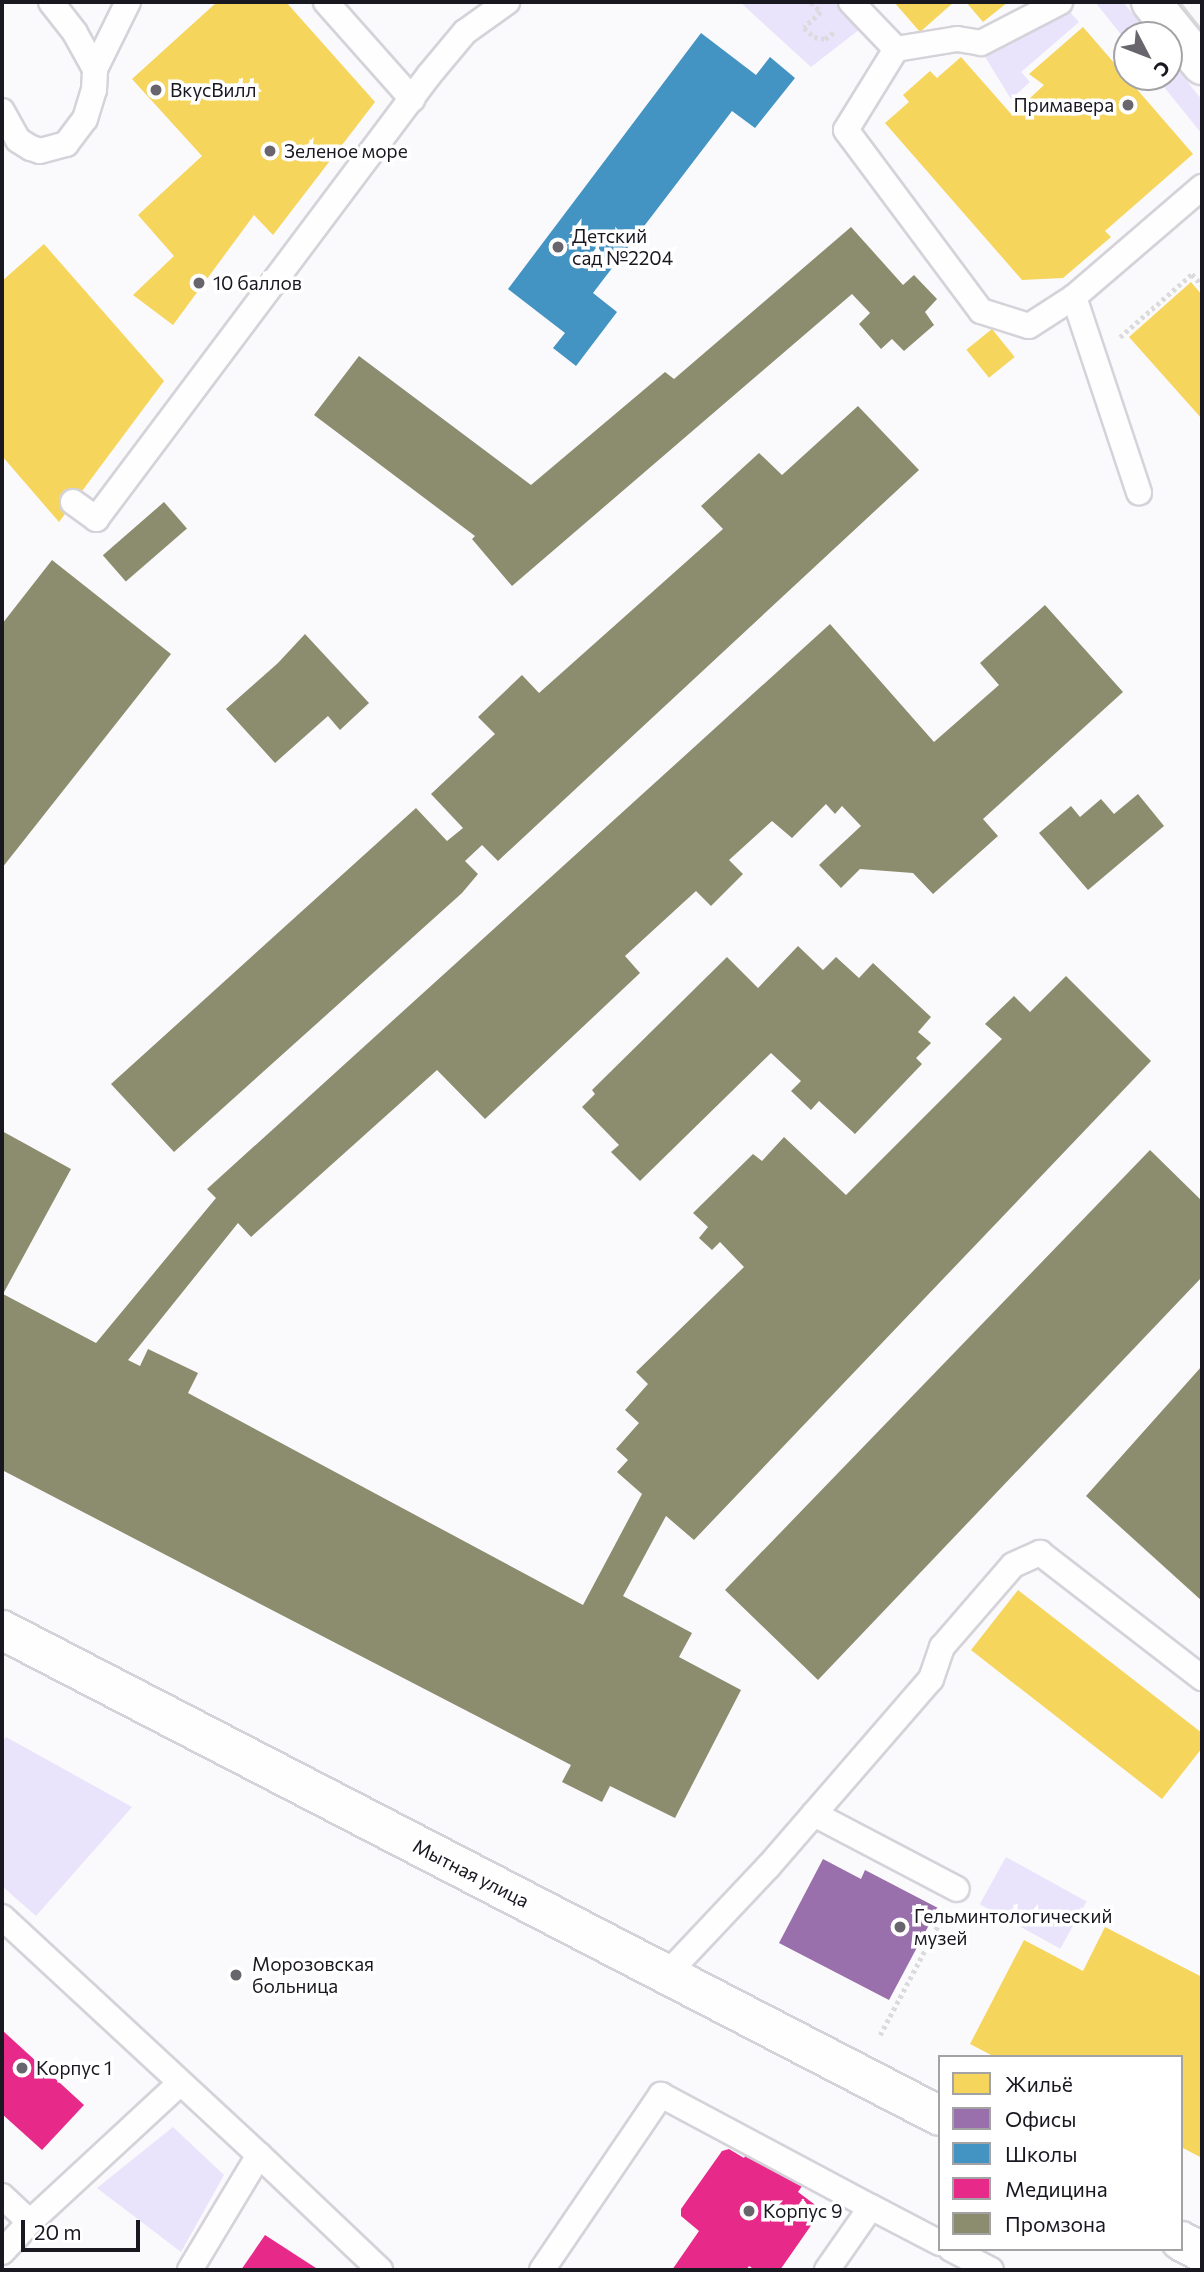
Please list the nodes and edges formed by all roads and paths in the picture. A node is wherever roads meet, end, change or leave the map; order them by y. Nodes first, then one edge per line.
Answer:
1 (51, 2) edge
2 (128, 2) edge
3 (326, 2) edge
4 (507, 2) edge
5 (811, 2) edge
6 (851, 2) edge
7 (1060, 2) edge
8 (1151, 2) edge
9 (821, 12) junction
10 (828, 17) dead end
11 (835, 22) dead end
12 (896, 49) junction
13 (1202, 65) edge
14 (95, 69) junction
15 (412, 99) junction
16 (2, 111) edge
17 (1202, 187) edge
18 (1202, 285) edge
19 (1074, 297) junction
20 (1095, 358) junction
21 (1139, 492) dead end
22 (73, 502) dead end
23 (2, 1630) edge
24 (1202, 1678) edge
25 (814, 1814) junction
26 (957, 1889) joint
27 (2, 1917) edge
28 (667, 1974) junction
29 (880, 2035) dead end
30 (179, 2084) junction
31 (938, 2115) edge
32 (259, 2155) junction
33 (2, 2196) edge
34 (872, 2207) junction
35 (30, 2222) junction
36 (938, 2242) edge
37 (1183, 2242) edge
38 (955, 2251) edge
39 (2, 2252) edge
40 (1202, 2252) edge
41 (190, 2270) edge
42 (380, 2270) edge
43 (542, 2270) edge
44 (827, 2270) edge
45 (991, 2270) edge

1 - 14 lane
2 - 14 lane
3 - 15 lane
4 - 15 lane
5 - 9 path
6 - 12 lane
7 - 12 lane
8 - 13 main road
9 - 10 path
9 - 11 path
12 - 19 lane
14 - 16 lane
15 - 22 lane
17 - 19 lane
18 - 20 path
19 - 20 lane
20 - 21 lane
23 - 28 main road, Мытная улица
24 - 25 lane
25 - 26 lane
25 - 28 lane
26 - 29 path
27 - 30 lane
28 - 31 main road, Мытная улица
30 - 32 lane
30 - 35 lane
32 - 41 lane
32 - 42 lane
33 - 35 lane
34 - 36 lane
34 - 43 lane
34 - 44 lane
35 - 39 lane
37 - 40 main road
38 - 45 lane

